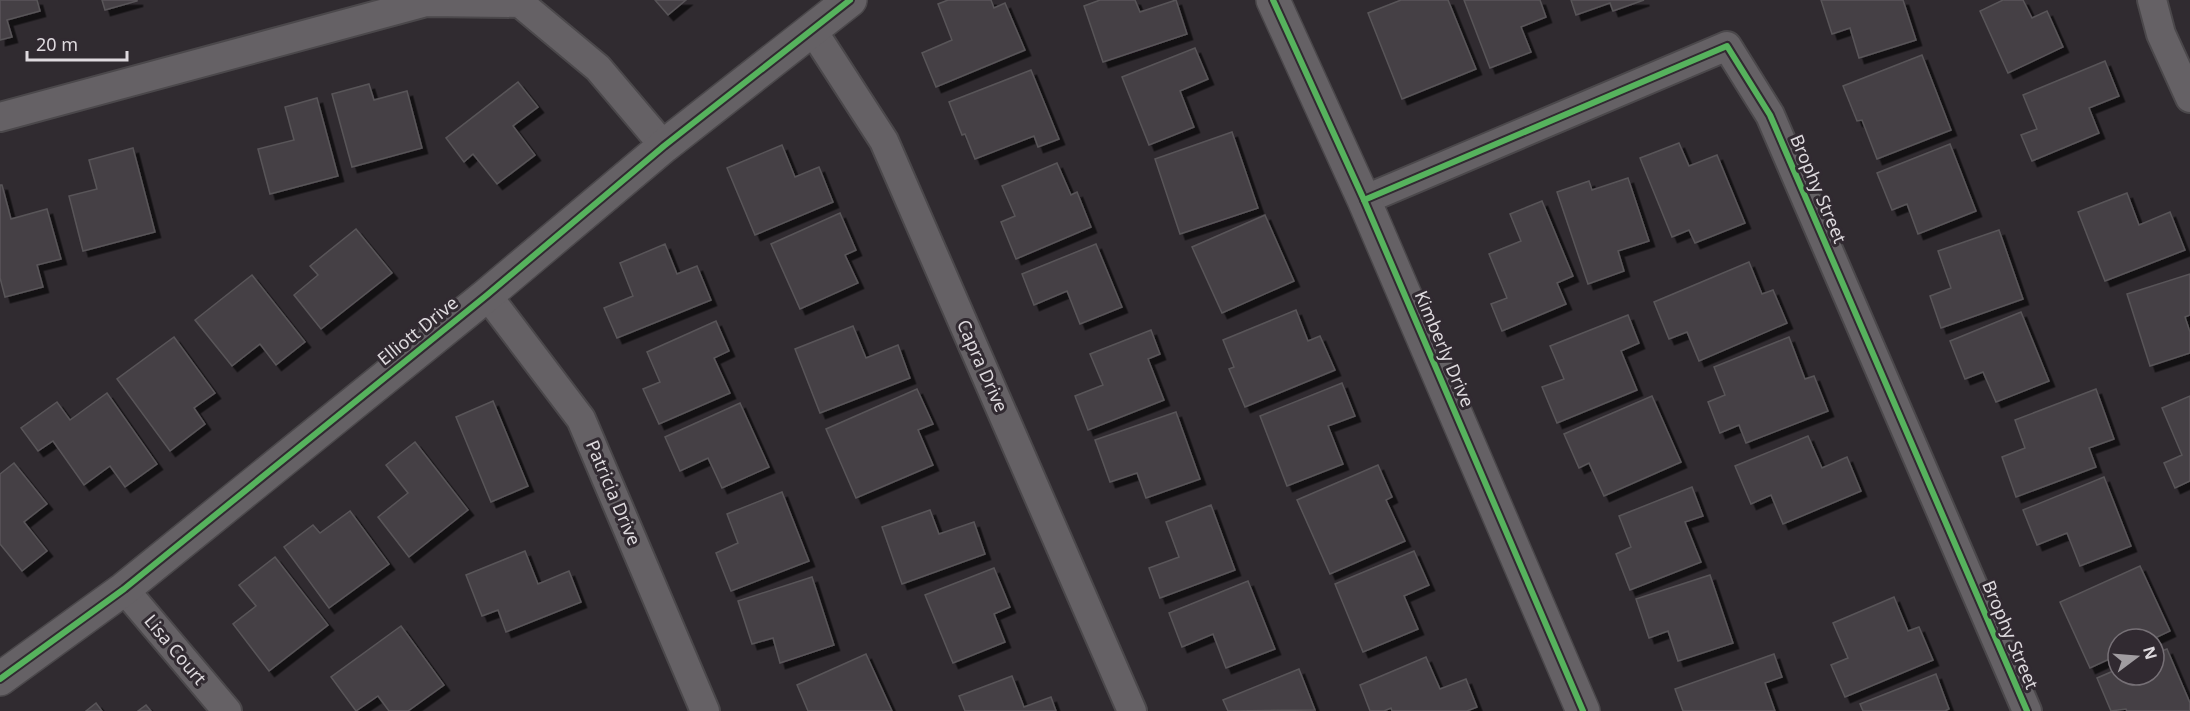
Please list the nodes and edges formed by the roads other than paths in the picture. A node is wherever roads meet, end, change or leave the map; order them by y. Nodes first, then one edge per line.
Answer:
1 (850, 0) edge
2 (1273, 0) edge
3 (2152, 0) edge
4 (813, 31) junction
5 (2190, 98) edge
6 (0, 117) edge
7 (664, 146) junction
8 (1364, 200) junction
9 (487, 295) junction
10 (124, 589) junction
11 (0, 679) edge
12 (227, 711) edge
13 (705, 711) edge
14 (1132, 711) edge
15 (1583, 711) edge
16 (2027, 711) edge

1 - 4 street, Elliott Drive
2 - 8 street, Kimberly Drive
3 - 5 street
4 - 7 street, Elliott Drive
4 - 14 street, Capra Drive
6 - 7 street
7 - 9 street, Elliott Drive
8 - 15 street, Kimberly Drive
8 - 16 street, Brophy Street
9 - 10 street, Elliott Drive
9 - 13 street, Patricia Drive
10 - 11 street, Elliott Drive
10 - 12 street, Lisa Court

